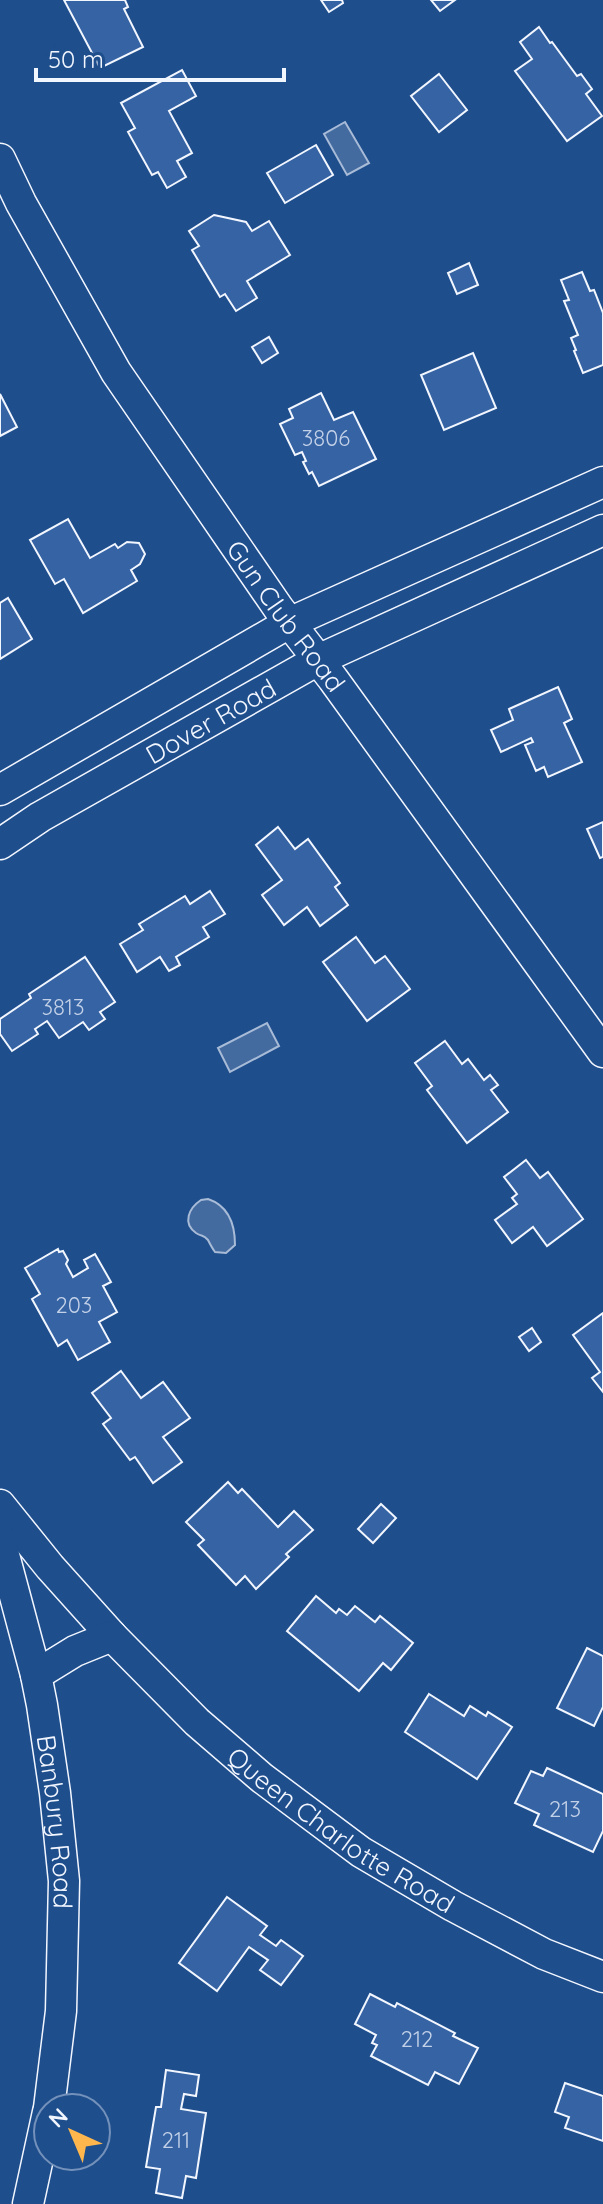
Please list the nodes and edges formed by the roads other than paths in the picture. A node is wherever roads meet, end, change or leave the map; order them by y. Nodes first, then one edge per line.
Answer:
1 (0, 159) edge
2 (603, 482) edge
3 (603, 530) edge
4 (289, 623) junction
5 (318, 660) junction
6 (0, 790) edge
7 (0, 844) edge
8 (603, 1052) edge
9 (0, 1505) edge
10 (0, 1540) edge
11 (112, 1636) junction
12 (36, 1675) junction
13 (603, 1977) edge
14 (50, 2092) edge
15 (35, 2172) edge
16 (28, 2204) edge

1 - 4 street, Gun Club Road
2 - 4 street, Dover Road
3 - 5 street, Dover Road
4 - 5 street, Gun Club Road
4 - 6 street, Dover Road
5 - 7 street, Dover Road
5 - 8 street, Gun Club Road
9 - 11 street, Queen Charlotte Road
10 - 12 street, Banbury Road
11 - 12 street
11 - 13 street, Queen Charlotte Road
12 - 14 street, Banbury Road
15 - 16 street, Banbury Road

